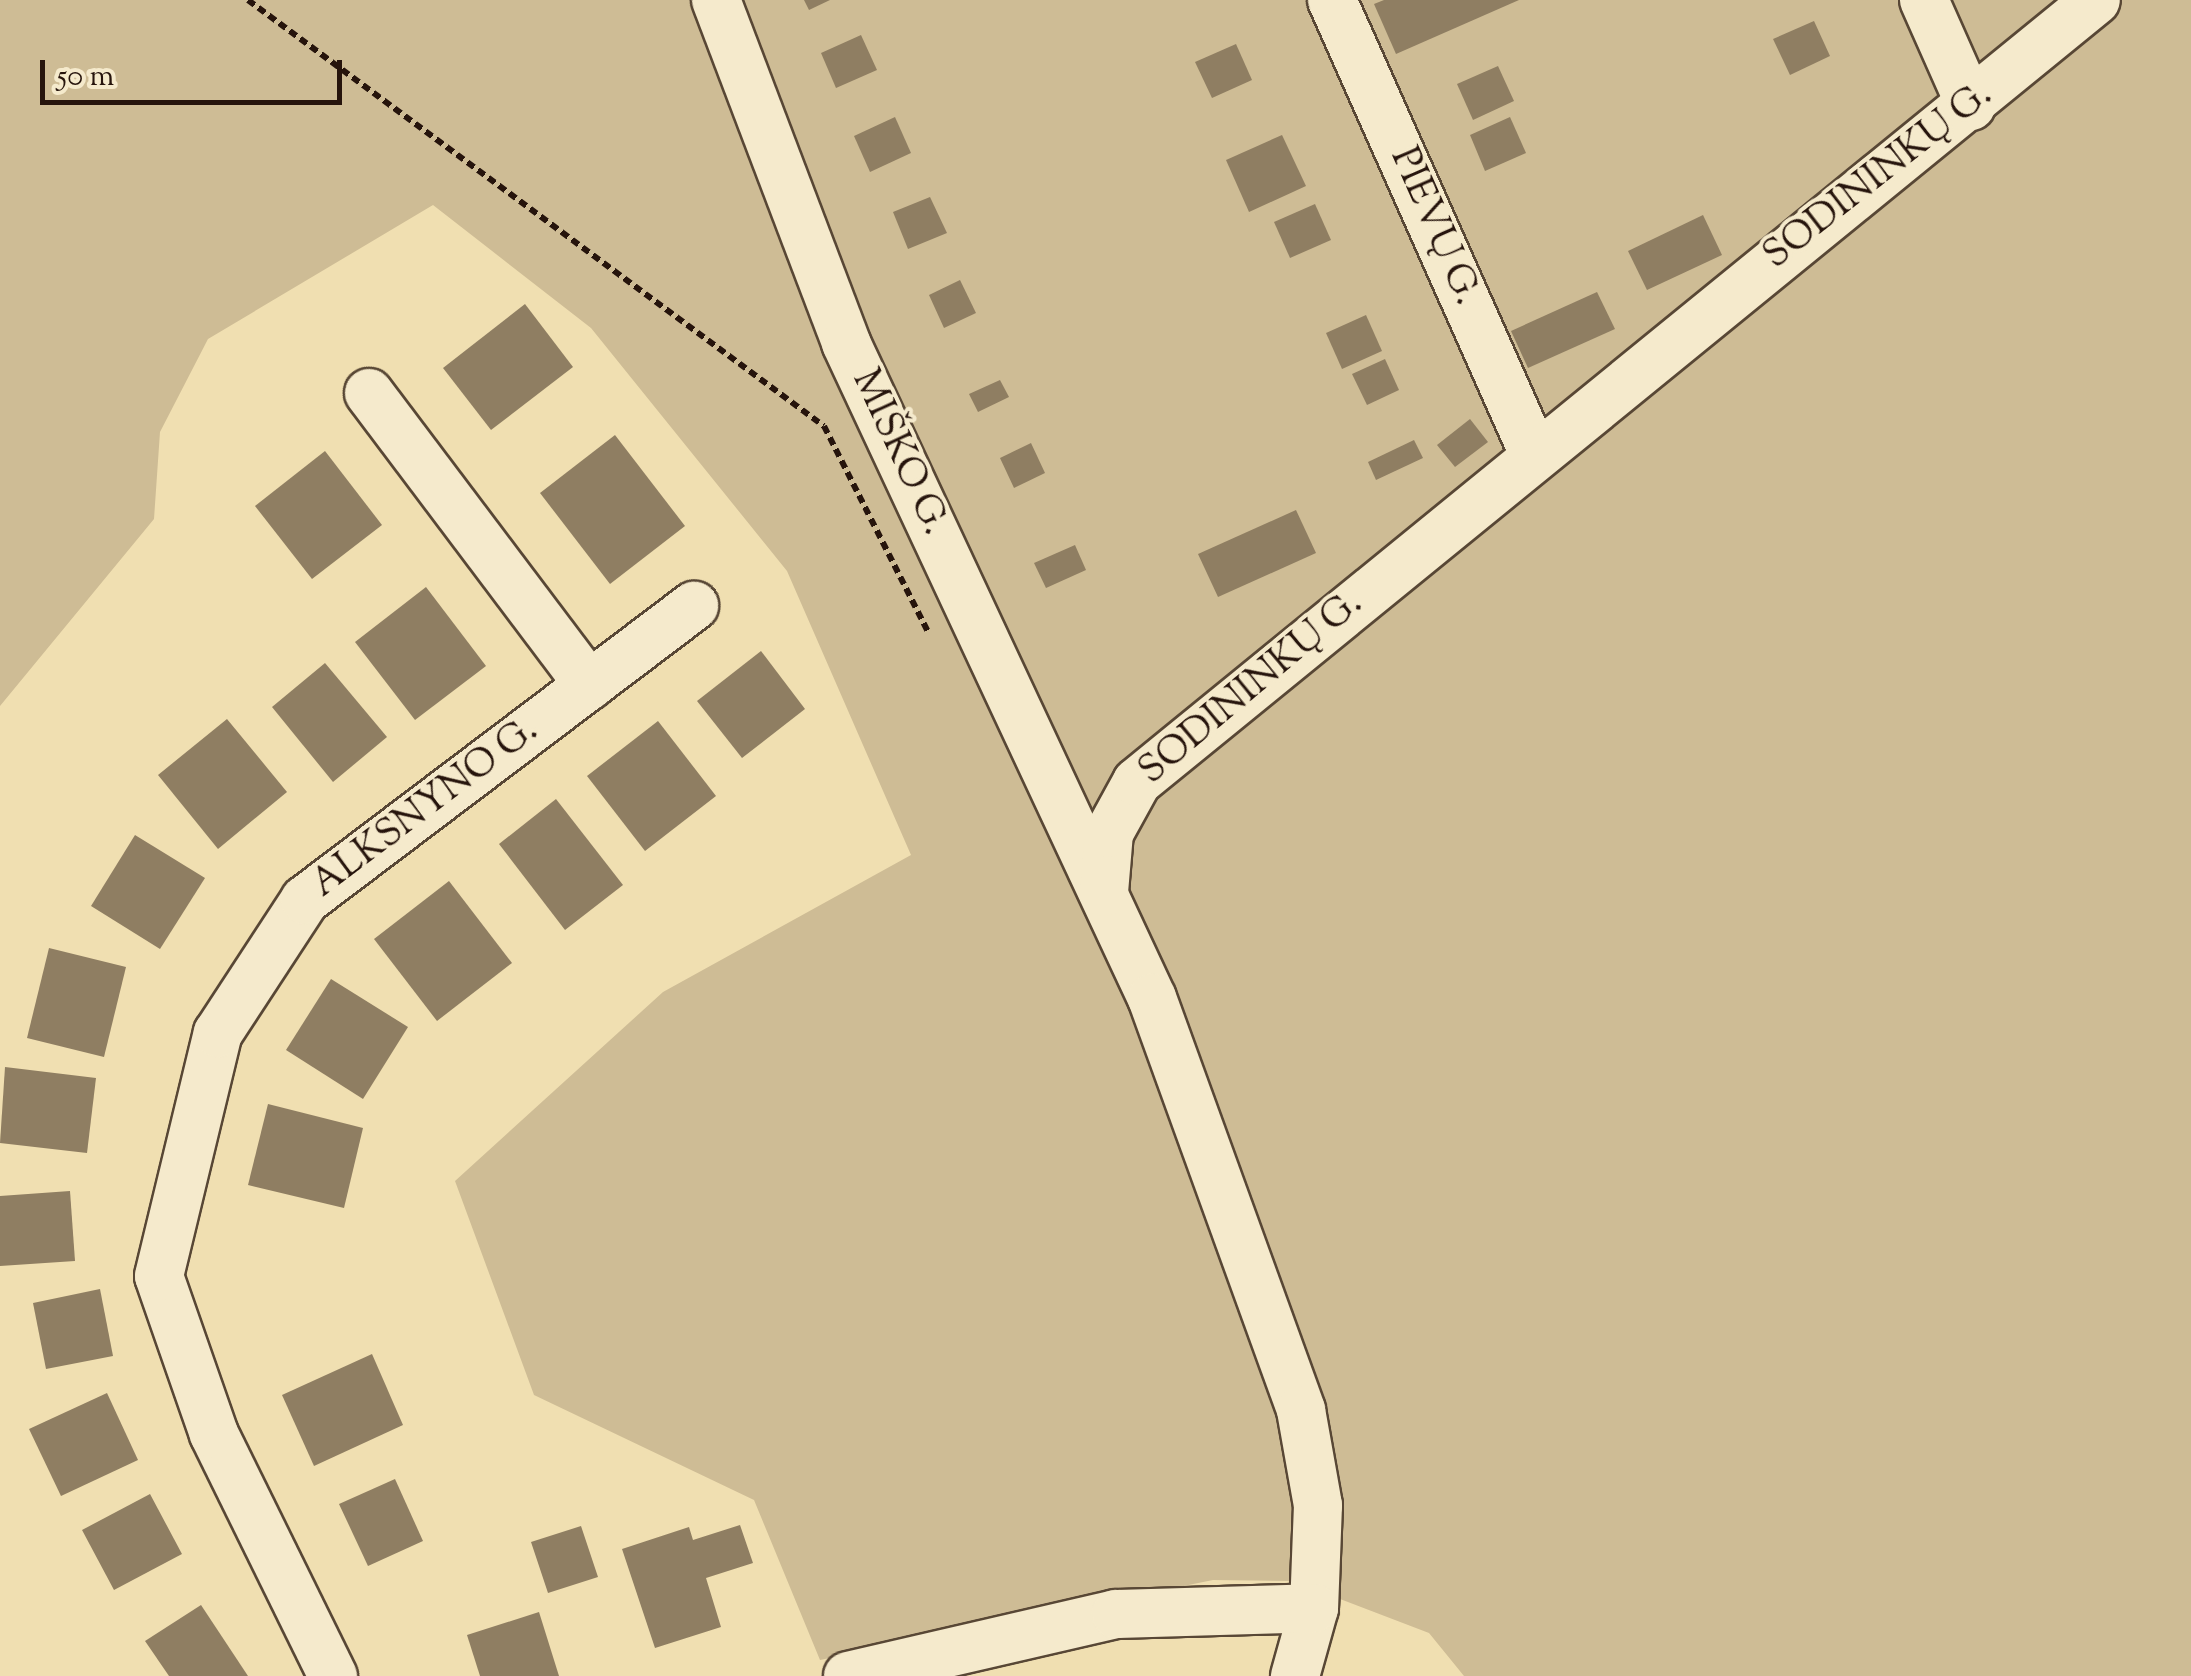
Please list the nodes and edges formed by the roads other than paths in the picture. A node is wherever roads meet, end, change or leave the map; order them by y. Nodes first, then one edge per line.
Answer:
1 (716, 0) edge
2 (1332, 0) edge
3 (1924, 0) edge
4 (2096, 0) edge
5 (1971, 106) junction
6 (369, 393) dead end
7 (1534, 453) junction
8 (694, 606) dead end
9 (589, 685) junction
10 (1104, 895) junction
11 (1314, 1608) junction
12 (333, 1676) edge
13 (848, 1676) edge
14 (1295, 1676) edge

1 - 10 street, MIŠKO G.
2 - 7 street, PIEVŲ G.
3 - 5 street
4 - 5 street, SODININKŲ G.
5 - 7 street, SODININKŲ G.
6 - 9 street
7 - 10 street, SODININKŲ G.
8 - 9 street, ALKSNYNO G.
9 - 12 street, ALKSNYNO G.
10 - 11 street, SODININKŲ G.
11 - 13 street
11 - 14 street, SODININKŲ G.

